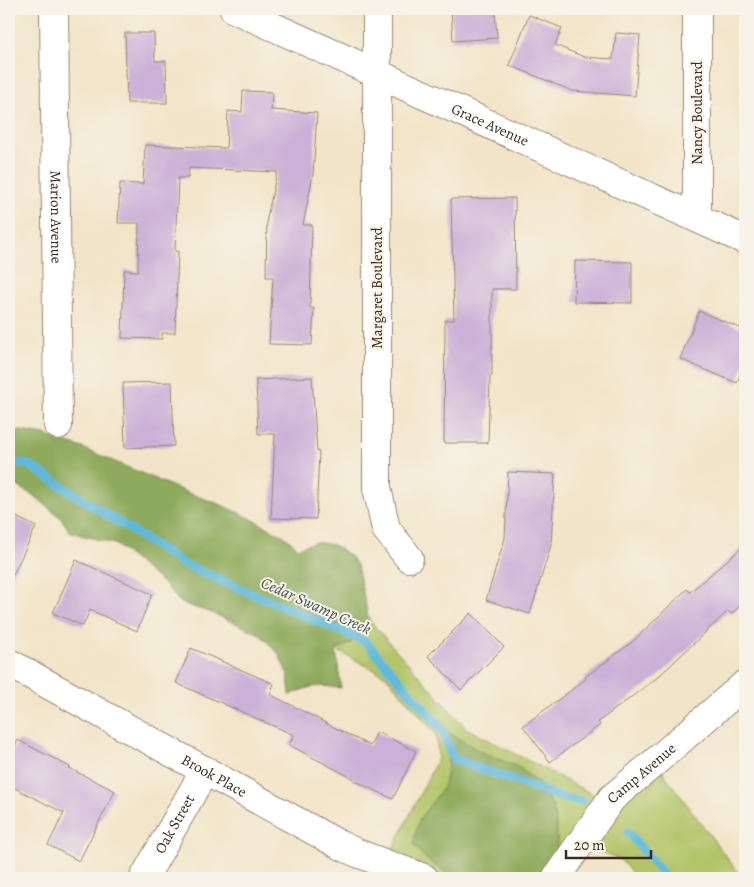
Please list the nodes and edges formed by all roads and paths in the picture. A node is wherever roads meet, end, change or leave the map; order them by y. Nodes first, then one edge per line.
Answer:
1 (54, 9) edge
2 (234, 9) edge
3 (377, 9) edge
4 (697, 9) edge
5 (377, 74) junction
6 (697, 218) junction
7 (745, 240) edge
8 (58, 425) dead end
9 (409, 558) dead end
10 (9, 662) edge
11 (745, 684) edge
12 (205, 770) junction
13 (144, 878) edge
14 (424, 878) edge
15 (556, 878) edge

1 - 8 street, Marion Avenue
2 - 5 street, Grace Avenue
3 - 5 street, Margaret Boulevard
4 - 6 street, Nancy Boulevard
5 - 6 street, Grace Avenue
5 - 9 street, Margaret Boulevard
6 - 7 street, Grace Avenue
10 - 12 street, Brook Place
11 - 15 street, Camp Avenue
12 - 13 street, Oak Street
12 - 14 street, Brook Place

